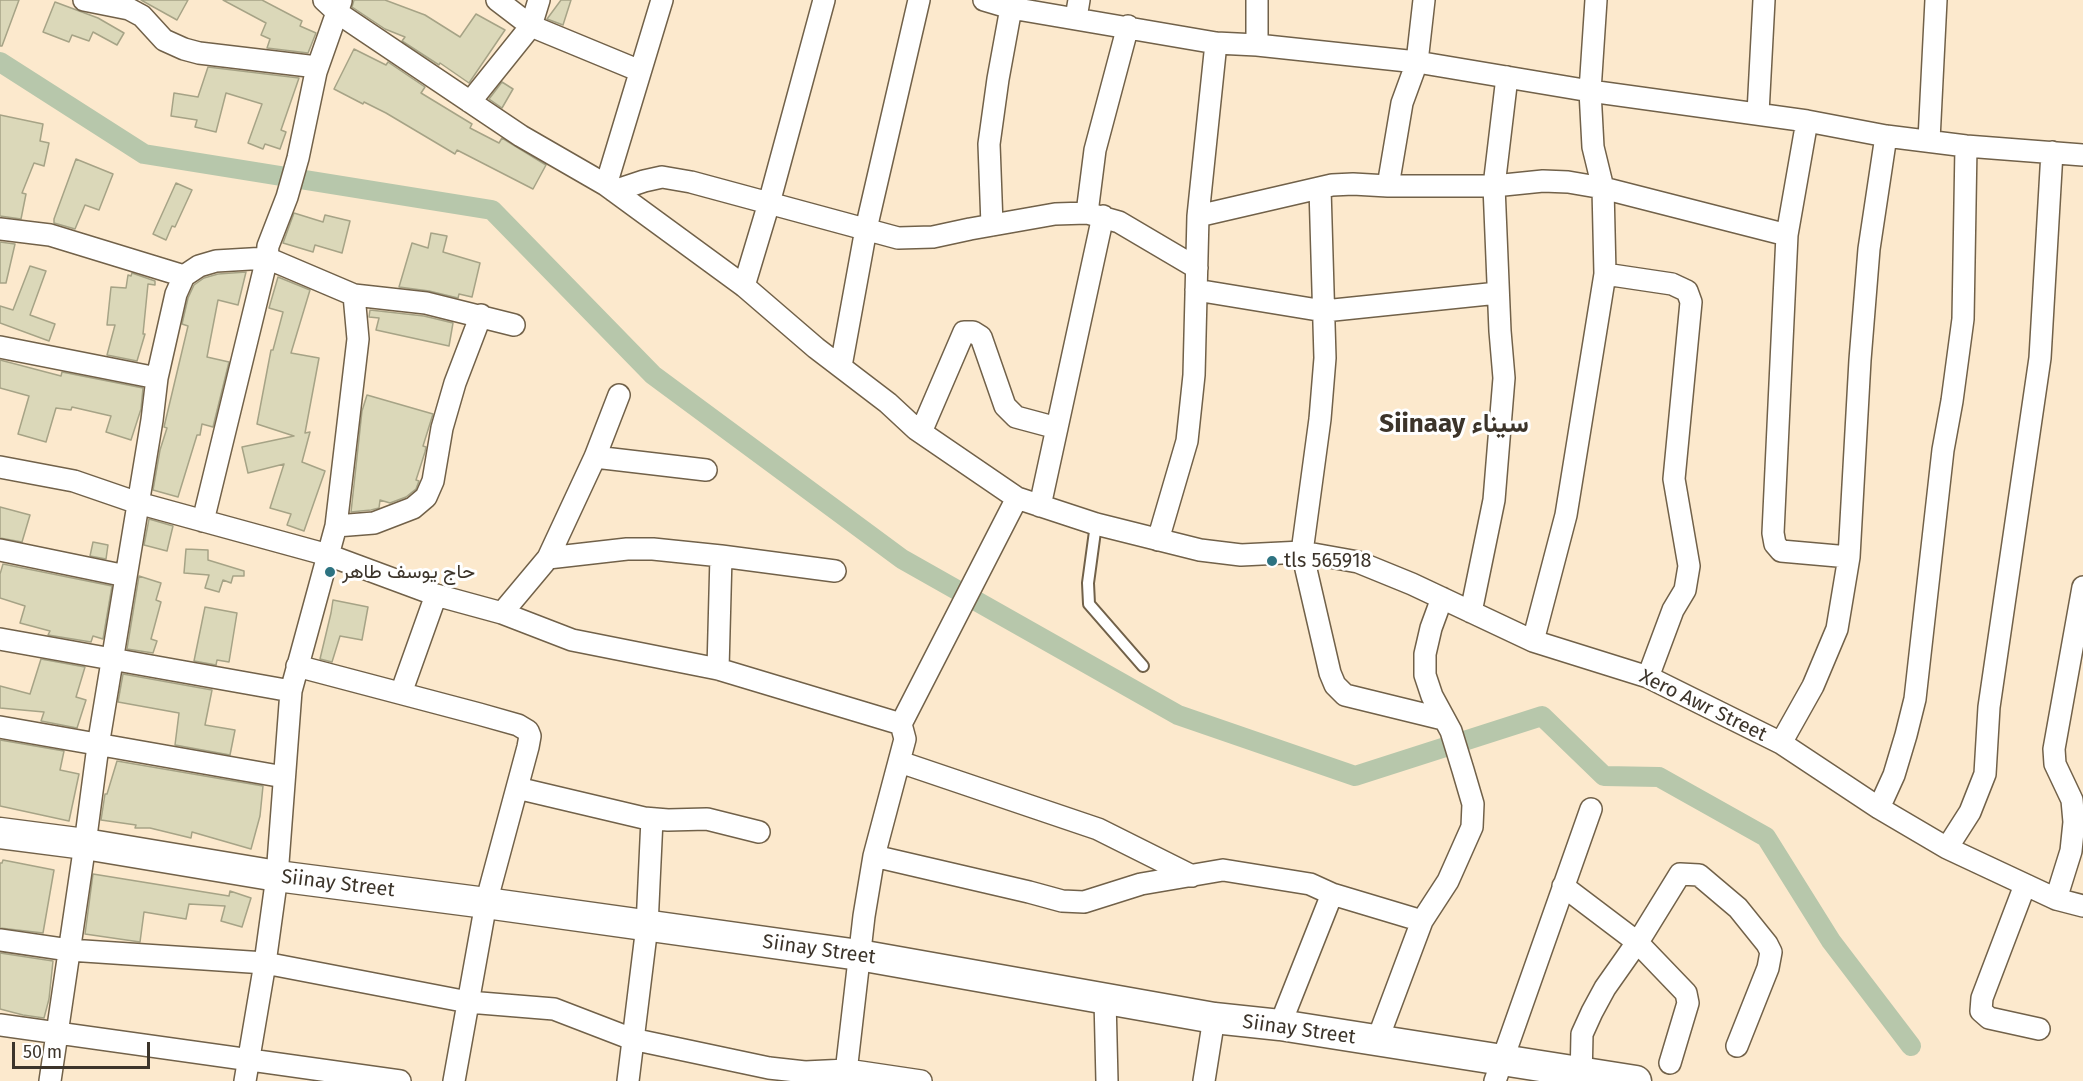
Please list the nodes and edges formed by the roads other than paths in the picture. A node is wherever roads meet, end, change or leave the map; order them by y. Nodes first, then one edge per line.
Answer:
1 (84, 0) edge
2 (497, 0) edge
3 (539, 0) edge
4 (662, 0) edge
5 (824, 0) edge
6 (919, 0) edge
7 (984, 0) edge
8 (1257, 0) edge
9 (1424, 0) edge
10 (1596, 0) edge
11 (1764, 0) edge
12 (1936, 0) edge
13 (334, 4) edge
14 (1011, 8) junction
15 (1078, 9) edge
16 (531, 26) junction
17 (1128, 26) junction
18 (1216, 43) junction
19 (1257, 45) junction
20 (1417, 62) junction
21 (317, 67) junction
22 (640, 71) junction
23 (1507, 77) junction
24 (1590, 90) junction
25 (470, 102) junction
26 (1758, 113) junction
27 (1807, 121) junction
28 (1886, 136) junction
29 (1929, 140) junction
30 (1966, 146) junction
31 (2052, 152) junction
32 (2083, 155) edge
33 (1388, 186) junction
34 (1494, 186) junction
35 (610, 188) junction
36 (1320, 188) junction
37 (1603, 188) junction
38 (769, 203) junction
39 (1095, 215) junction
40 (1198, 216) junction
41 (992, 225) junction
42 (0, 229) edge
43 (866, 229) junction
44 (1787, 235) junction
45 (267, 258) junction
46 (1197, 268) junction
47 (1605, 274) junction
48 (184, 276) junction
49 (744, 286) junction
50 (1196, 290) junction
51 (1498, 293) junction
52 (354, 296) junction
53 (1324, 312) junction
54 (481, 315) junction
55 (514, 325) dead end
56 (0, 347) edge
57 (841, 366) junction
58 (157, 378) junction
59 (619, 394) dead end
60 (1057, 428) junction
61 (921, 432) junction
62 (595, 457) junction
63 (0, 467) edge
64 (706, 470) dead end
65 (1017, 498) junction
66 (138, 503) junction
67 (1040, 506) junction
68 (203, 521) junction
69 (1096, 524) junction
70 (336, 526) junction
71 (1158, 540) junction
72 (0, 550) edge
73 (1302, 552) junction
74 (328, 555) junction
75 (721, 556) junction
76 (1849, 557) junction
77 (548, 558) junction
78 (835, 571) dead end
79 (126, 576) junction
80 (2083, 587) edge
81 (436, 595) junction
82 (1442, 598) junction
83 (1471, 612) junction
84 (502, 613) junction
85 (0, 639) edge
86 (1533, 640) junction
87 (112, 660) junction
88 (297, 666) junction
89 (1143, 666) dead end
90 (717, 669) junction
91 (1648, 677) junction
92 (291, 691) junction
93 (401, 693) junction
94 (901, 724) junction
95 (1447, 725) junction
96 (0, 727) edge
97 (1781, 743) junction
98 (98, 746) junction
99 (900, 762) junction
100 (284, 777) junction
101 (517, 788) junction
102 (1879, 808) junction
103 (1590, 809) dead end
104 (652, 819) junction
105 (759, 832) dead end
106 (0, 833) edge
107 (85, 844) junction
108 (1947, 848) junction
109 (874, 856) junction
110 (277, 876) junction
111 (1192, 876) junction
112 (2025, 885) junction
113 (1563, 886) junction
114 (1332, 894) junction
115 (2056, 899) junction
116 (486, 903) junction
117 (2083, 906) edge
118 (1422, 921) junction
119 (647, 926) junction
120 (0, 940) edge
121 (1638, 942) junction
122 (69, 950) junction
123 (859, 955) junction
124 (265, 963) junction
125 (1105, 999) junction
126 (468, 1002) junction
127 (1214, 1018) junction
128 (0, 1025) edge
129 (1280, 1025) junction
130 (2040, 1029) dead end
131 (57, 1032) junction
132 (632, 1039) junction
133 (1377, 1041) junction
134 (1737, 1046) dead end
135 (249, 1059) junction
136 (1670, 1063) dead end
137 (1499, 1070) edge
138 (846, 1076) edge
139 (1581, 1076) edge
140 (50, 1081) edge
141 (246, 1081) edge
142 (400, 1081) edge
143 (454, 1081) edge
144 (628, 1081) edge
145 (921, 1081) edge
146 (1107, 1081) edge
147 (1204, 1081) edge
148 (1636, 1081) edge

1 - 21 street
2 - 16 street
3 - 16 street
4 - 22 street
5 - 38 street
6 - 43 street
7 - 14 street
8 - 19 street
9 - 20 street
10 - 24 street
11 - 26 street
12 - 29 street
13 - 21 street
13 - 25 street, Xero Awr Street
14 - 15 street
14 - 41 street
15 - 17 street
16 - 22 street
16 - 25 street
17 - 18 street
17 - 39 street
18 - 19 street
18 - 40 street
19 - 20 street
20 - 23 street
20 - 33 street
21 - 45 street
22 - 35 street
23 - 24 street
23 - 34 street
24 - 26 street
24 - 37 street
25 - 35 street, Xero Awr Street
26 - 27 street
27 - 28 street
27 - 44 street
28 - 29 street
28 - 76 street
29 - 30 street
30 - 31 street
30 - 102 street
31 - 32 street
31 - 108 street
33 - 34 street
33 - 36 street
34 - 37 street
34 - 51 street
35 - 38 street
35 - 49 street, Xero Awr Street
36 - 40 street
36 - 53 street
37 - 44 street
37 - 47 street
38 - 43 street
38 - 49 street
39 - 41 street
39 - 46 street
39 - 60 street
40 - 46 street
41 - 43 street
42 - 48 street
43 - 57 street
44 - 76 street
45 - 48 street
45 - 52 street
45 - 68 street
46 - 50 street
47 - 86 street
47 - 91 street
48 - 58 street
49 - 57 street, Xero Awr Street
50 - 53 street
50 - 71 street
51 - 53 street
51 - 83 street
52 - 54 street
52 - 70 street
53 - 73 street
54 - 55 street
54 - 70 street
56 - 58 street
57 - 61 street, Xero Awr Street
58 - 66 street
59 - 62 street
60 - 61 street
60 - 67 street
61 - 65 street, Xero Awr Street
62 - 64 street
62 - 77 street
63 - 66 street
65 - 67 street, Xero Awr Street
65 - 94 street
66 - 68 street
66 - 79 street
67 - 69 street, Xero Awr Street
68 - 74 street
69 - 71 street, Xero Awr Street
69 - 89 lane
70 - 74 street
71 - 73 street, Xero Awr Street
72 - 79 street
73 - 82 street, Xero Awr Street
73 - 95 street
74 - 81 street
74 - 88 street
75 - 77 street
75 - 78 street
75 - 90 street
76 - 97 street
77 - 84 street
79 - 87 street
80 - 115 street
81 - 84 street
81 - 93 street
82 - 83 street, Xero Awr Street
82 - 95 street
83 - 86 street, Xero Awr Street
84 - 90 street
85 - 87 street
86 - 91 street, Xero Awr Street
87 - 92 street
87 - 98 street
88 - 92 street
88 - 93 street
90 - 94 street
91 - 97 street, Xero Awr Street
92 - 100 street
93 - 101 street
94 - 99 street
95 - 118 street
96 - 98 street
97 - 102 street, Xero Awr Street
98 - 100 street
98 - 107 street
99 - 109 street
99 - 111 street
100 - 110 street
101 - 104 street
101 - 116 street
102 - 108 street, Xero Awr Street
103 - 113 street
104 - 105 street
104 - 119 street
106 - 107 street, Siinay Street
107 - 110 street, Siinay Street
107 - 122 street
108 - 112 street, Xero Awr Street
109 - 111 street
109 - 123 street
110 - 116 street, Siinay Street
110 - 124 street
111 - 114 street
112 - 115 street, Xero Awr Street
112 - 130 street
113 - 121 street
113 - 137 street
114 - 118 street
114 - 129 street
115 - 117 street, Xero Awr Street
116 - 119 street, Siinay Street
116 - 126 street
118 - 133 street
119 - 123 street, Siinay Street
119 - 132 street
120 - 122 street
121 - 134 street
121 - 136 street
121 - 139 street
122 - 124 street
122 - 131 street
123 - 125 street, Siinay Street
123 - 138 street
124 - 126 street
124 - 135 street
125 - 127 street, Siinay Street
125 - 146 street
126 - 132 street
126 - 143 street
127 - 129 street, Siinay Street
127 - 147 street
128 - 131 street
129 - 133 street, Siinay Street
131 - 135 street
131 - 140 street
132 - 138 street
132 - 144 street
133 - 137 street, Siinay Street
135 - 141 street
135 - 142 street
137 - 139 street, Siinay Street
138 - 145 street
139 - 148 street, Siinay Street

